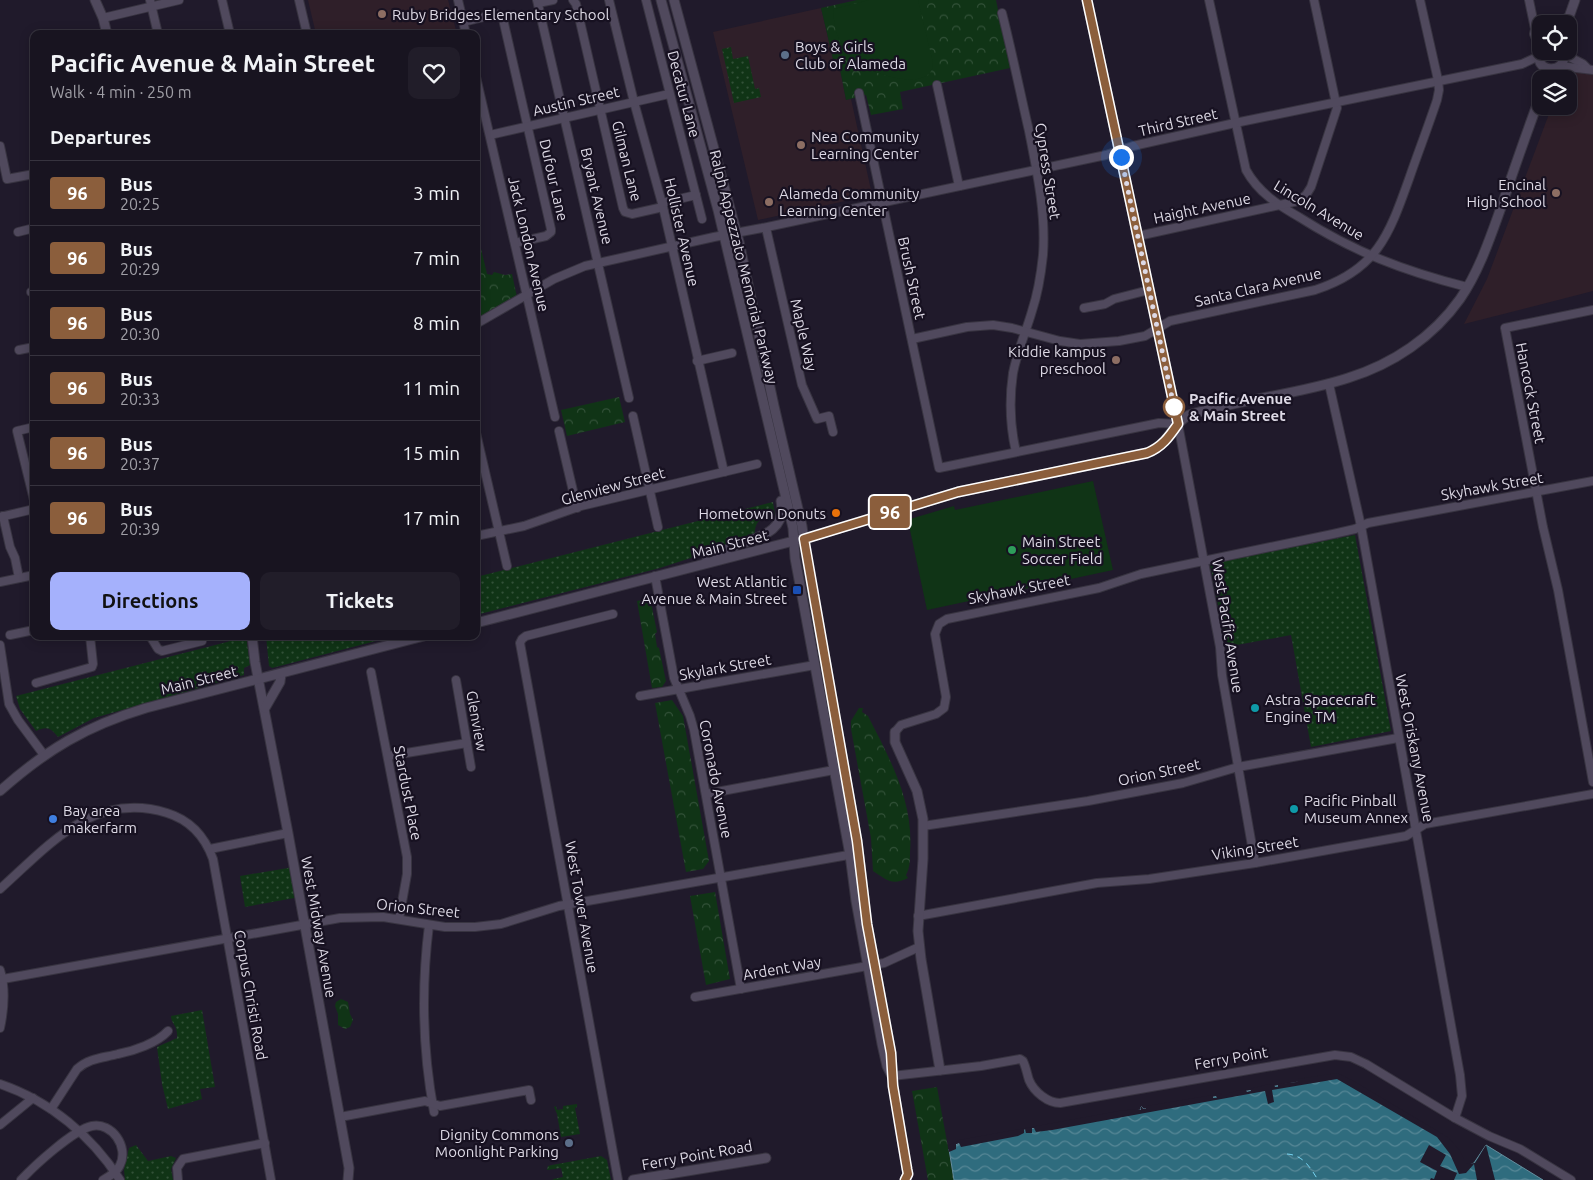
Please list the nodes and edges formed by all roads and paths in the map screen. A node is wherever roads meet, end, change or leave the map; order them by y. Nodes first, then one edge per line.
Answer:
1 (95, 0) edge
2 (179, 0) edge
3 (222, 0) edge
4 (299, 0) edge
5 (458, 0) edge
6 (553, 0) edge
7 (573, 0) edge
8 (610, 0) edge
9 (646, 0) edge
10 (661, 0) edge
11 (674, 0) edge
12 (1087, 0) edge
13 (1209, 0) edge
14 (1314, 0) edge
15 (1420, 0) edge
16 (1529, 0) edge
17 (1575, 0) edge
18 (538, 2) edge
19 (151, 3) edge
20 (1002, 12) dead end
21 (1532, 15) edge
22 (1568, 15) edge
23 (103, 18) junction
24 (463, 22) junction
25 (107, 30) edge
26 (157, 30) edge
27 (229, 30) edge
28 (306, 30) edge
29 (465, 30) edge
30 (1533, 60) edge
31 (1545, 60) edge
32 (1563, 60) edge
33 (1576, 60) edge
34 (1557, 68) junction
35 (1590, 69) edge
36 (1438, 80) junction
37 (937, 85) dead end
38 (859, 93) dead end
39 (480, 94) edge
40 (670, 94) junction
41 (634, 102) junction
42 (1337, 102) junction
43 (600, 110) junction
44 (1535, 115) edge
45 (565, 118) junction
46 (1235, 123) junction
47 (527, 127) junction
48 (490, 135) junction
49 (0, 146) edge
50 (1120, 150) junction
51 (1036, 170) junction
52 (30, 175) edge
53 (959, 186) junction
54 (696, 194) junction
55 (882, 203) junction
56 (662, 205) junction
57 (1280, 205) junction
58 (702, 219) dead end
59 (766, 228) junction
60 (30, 229) edge
61 (18, 232) dead end
62 (737, 233) junction
63 (724, 236) junction
64 (1138, 236) junction
65 (515, 243) junction
66 (672, 247) junction
67 (1371, 256) junction
68 (598, 264) junction
69 (1467, 288) junction
70 (1149, 290) junction
71 (527, 294) junction
72 (1084, 308) dead end
73 (1593, 310) edge
74 (480, 322) edge
75 (1157, 329) junction
76 (1025, 332) junction
77 (912, 339) junction
78 (30, 348) edge
79 (19, 350) dead end
80 (732, 353) dead end
81 (698, 361) junction
82 (1330, 384) junction
83 (629, 398) dead end
84 (764, 408) junction
85 (633, 416) dead end
86 (555, 417) dead end
87 (1178, 424) junction
88 (30, 428) edge
89 (559, 431) dead end
90 (833, 432) dead end
91 (480, 451) edge
92 (1016, 452) junction
93 (757, 464) dead end
94 (724, 472) junction
95 (1593, 481) edge
96 (30, 485) edge
97 (650, 489) junction
98 (1537, 492) junction
99 (577, 508) junction
100 (30, 509) edge
101 (2, 517) edge
102 (1361, 526) junction
103 (658, 527) dead end
104 (498, 531) junction
105 (480, 535) edge
106 (804, 539) junction
107 (794, 542) junction
108 (1204, 561) junction
109 (507, 566) dead end
110 (695, 566) junction
111 (30, 576) edge
112 (655, 576) junction
113 (19, 578) junction
114 (0, 582) edge
115 (613, 614) dead end
116 (480, 621) edge
117 (30, 631) edge
118 (10, 635) dead end
119 (90, 640) edge
120 (152, 640) edge
121 (253, 640) edge
122 (409, 640) edge
123 (202, 641) dead end
124 (0, 646) edge
125 (815, 665) junction
126 (371, 672) dead end
127 (281, 674) junction
128 (258, 680) junction
129 (456, 680) dead end
130 (36, 683) dead end
131 (678, 690) junction
132 (640, 696) dead end
133 (265, 708) junction
134 (895, 732) joint
135 (1398, 738) junction
136 (467, 743) junction
137 (44, 755) junction
138 (388, 756) junction
139 (471, 767) dead end
140 (1238, 768) junction
141 (834, 770) junction
142 (1593, 782) edge
143 (0, 791) edge
144 (706, 794) junction
145 (1593, 794) edge
146 (923, 826) junction
147 (1416, 828) junction
148 (288, 833) junction
149 (210, 849) junction
150 (854, 854) junction
151 (1255, 863) junction
152 (721, 878) junction
153 (0, 890) edge
154 (567, 905) junction
155 (918, 916) junction
156 (398, 919) junction
157 (305, 924) junction
158 (429, 925) junction
159 (227, 938) junction
160 (919, 947) junction
161 (871, 966) junction
162 (0, 970) edge
163 (3, 979) junction
164 (742, 989) junction
165 (695, 997) dead end
166 (0, 1028) edge
167 (168, 1031) dead end
168 (940, 1070) junction
169 (892, 1076) junction
170 (0, 1084) edge
171 (33, 1098) junction
172 (531, 1100) dead end
173 (432, 1104) junction
174 (51, 1109) junction
175 (434, 1112) dead end
176 (340, 1117) junction
177 (1454, 1118) junction
178 (0, 1125) edge
179 (80, 1132) junction
180 (265, 1143) junction
181 (766, 1158) dead end
182 (115, 1172) junction
183 (21, 1180) edge
184 (103, 1180) edge
185 (120, 1180) edge
186 (178, 1180) edge
187 (271, 1180) edge
188 (348, 1180) edge
189 (618, 1180) edge
190 (633, 1180) edge
191 (905, 1180) edge
192 (1570, 1180) edge

1 - 23 street
2 - 19 street
3 - 27 street
4 - 28 street
5 - 24 street
6 - 18 street
7 - 43 street
8 - 41 street, Hollister Avenue
9 - 40 street, Decatur Lane
10 - 63 street, Ralph Appezzato Memorial Parkway
11 - 62 street, Ralph Appezzato Memorial Parkway
12 - 50 street
13 - 46 street, Lincoln Avenue
14 - 42 street, Haight Avenue
15 - 36 street, Santa Clara Avenue
16 - 21 street
17 - 22 street
18 - 45 street, Bryant Avenue
19 - 23 street
19 - 26 street
20 - 51 street, Cypress Street
23 - 25 street
24 - 29 street
24 - 47 street
30 - 36 street, Third Street
31 - 34 street
32 - 34 street
33 - 35 street
34 - 35 street
36 - 42 street, Third Street
36 - 67 street, Santa Clara Avenue
37 - 53 street
38 - 55 street, Brush Street
39 - 48 street, Jack London Avenue
40 - 41 street, Austin Street
40 - 54 street, Decatur Lane
41 - 43 street, Austin Street
41 - 56 street, Hollister Avenue
42 - 46 street, Third Street
42 - 57 street, Haight Avenue
43 - 45 street, Austin Street
43 - 56 street, Gilman Lane
44 - 69 street
45 - 47 street, Austin Street
45 - 68 street, Bryant Avenue
46 - 50 street, Third Street
46 - 57 street, Lincoln Avenue
47 - 48 street, Austin Street
47 - 65 street, Dufour Lane
48 - 65 street, Jack London Avenue
49 - 52 street
50 - 51 street, Third Street
50 - 64 street
51 - 53 street, Third Street
51 - 76 street, Cypress Street
53 - 55 street, Third Street
54 - 56 street
54 - 58 street, Decatur Lane
55 - 59 street, Third Street
55 - 77 street, Brush Street
56 - 66 street, Hollister Avenue
57 - 64 street, Haight Avenue
57 - 67 street, Lincoln Avenue
59 - 62 street, Third Street
59 - 90 street, Maple Way
60 - 61 street
62 - 63 street, Third Street
62 - 106 street, Ralph Appezzato Memorial Parkway
63 - 66 street, Third Street
63 - 84 street, Ralph Appezzato Memorial Parkway
64 - 70 street
65 - 71 street, Jack London Avenue
66 - 68 street, Third Street
66 - 81 street, Hollister Avenue
67 - 69 street, Lincoln Avenue
67 - 75 street, Santa Clara Avenue
68 - 71 street, Third Street
68 - 83 street, Bryant Avenue
69 - 82 street
70 - 72 street
70 - 75 street
71 - 74 street, Third Street
71 - 86 street, Jack London Avenue
73 - 98 street, Hancock Street
75 - 76 street, Santa Clara Avenue
75 - 87 street
76 - 77 street, Santa Clara Avenue
76 - 92 street, Cypress Street
77 - 92 street, Brush Street
78 - 79 street
80 - 81 street
81 - 94 street, Hollister Avenue
82 - 87 street
82 - 102 street, West Oriskany Avenue
84 - 107 street, Ralph Appezzato Memorial Parkway
84 - 110 street
85 - 97 street
87 - 92 street
87 - 106 street, Main Street
87 - 108 street, West Pacific Avenue
88 - 96 street
89 - 99 street
91 - 104 street
93 - 94 street, Glenview Street
94 - 97 street, Glenview Street
95 - 98 street, Skyhawk Street
97 - 99 street, Glenview Street
97 - 103 street
98 - 102 street, Skyhawk Street
98 - 142 street
99 - 104 street, Glenview Street
100 - 101 street
101 - 113 street
102 - 108 street, Skyhawk Street
102 - 135 street, West Oriskany Avenue
104 - 105 street, Glenview Street
104 - 109 street
106 - 107 street, Main Street
106 - 150 street, Ralph Appezzato Memorial Parkway
107 - 110 street, Main Street
107 - 125 street, Ralph Appezzato Memorial Parkway
108 - 134 street, Skyhawk Street
108 - 140 street, West Pacific Avenue
110 - 112 street, Main Street
111 - 113 street
112 - 116 street, Main Street
112 - 131 street, Coronado Avenue
113 - 114 street
115 - 154 street, West Tower Avenue
117 - 118 street
119 - 130 street
120 - 123 street
121 - 128 street, West Midway Avenue
122 - 127 street, Main Street
124 - 137 street
125 - 131 street, Skylark Street
125 - 141 street, Ralph Appezzato Memorial Parkway
126 - 138 street, Stardust Place
127 - 128 street, Main Street
127 - 133 street
128 - 133 street, West Midway Avenue
128 - 137 street, Main Street
129 - 136 street, Glenview
131 - 132 street, Skylark Street
131 - 144 street, Coronado Avenue
133 - 148 street, West Midway Avenue
134 - 146 street
135 - 140 street, Orion Street
135 - 147 street, West Oriskany Avenue
136 - 138 street
136 - 139 street, Glenview
137 - 143 street, Main Street
138 - 156 street, Stardust Place
140 - 146 street, Orion Street
140 - 151 street, West Pacific Avenue
141 - 144 street
141 - 150 street, Ralph Appezzato Memorial Parkway
144 - 152 street, Coronado Avenue
145 - 147 street, Viking Street
146 - 155 street
147 - 151 street, Viking Street
147 - 177 street, West Oriskany Avenue
148 - 149 street
148 - 157 street, West Midway Avenue
149 - 153 street, Corpus Christi Road
149 - 159 street, Corpus Christi Road
150 - 152 street, Orion Street
150 - 161 street
151 - 155 street, Viking Street
152 - 154 street, Orion Street
152 - 164 street, Coronado Avenue
154 - 158 street, Orion Street
154 - 189 street, West Tower Avenue
155 - 160 street
156 - 157 street, Orion Street
156 - 158 street, Orion Street
157 - 159 street, Orion Street
157 - 176 street, West Midway Avenue
158 - 173 street
159 - 163 street, Orion Street
159 - 180 street, Corpus Christi Road
160 - 161 street, Ardent Way
160 - 168 street
161 - 164 street, Ardent Way
161 - 169 street
162 - 163 street
163 - 166 street
164 - 165 street, Ardent Way
167 - 174 street
168 - 169 street, Ferry Point
168 - 177 street, Ferry Point
169 - 191 street
170 - 171 street
171 - 174 street
171 - 178 street
172 - 173 street
173 - 175 street
173 - 176 street
174 - 179 street
176 - 188 street, West Midway Avenue
177 - 192 street, Ferry Point
179 - 182 street
179 - 182 street
179 - 183 street
180 - 186 street
180 - 187 street, Corpus Christi Road
181 - 190 street, Ferry Point Road
182 - 184 street
182 - 185 street

